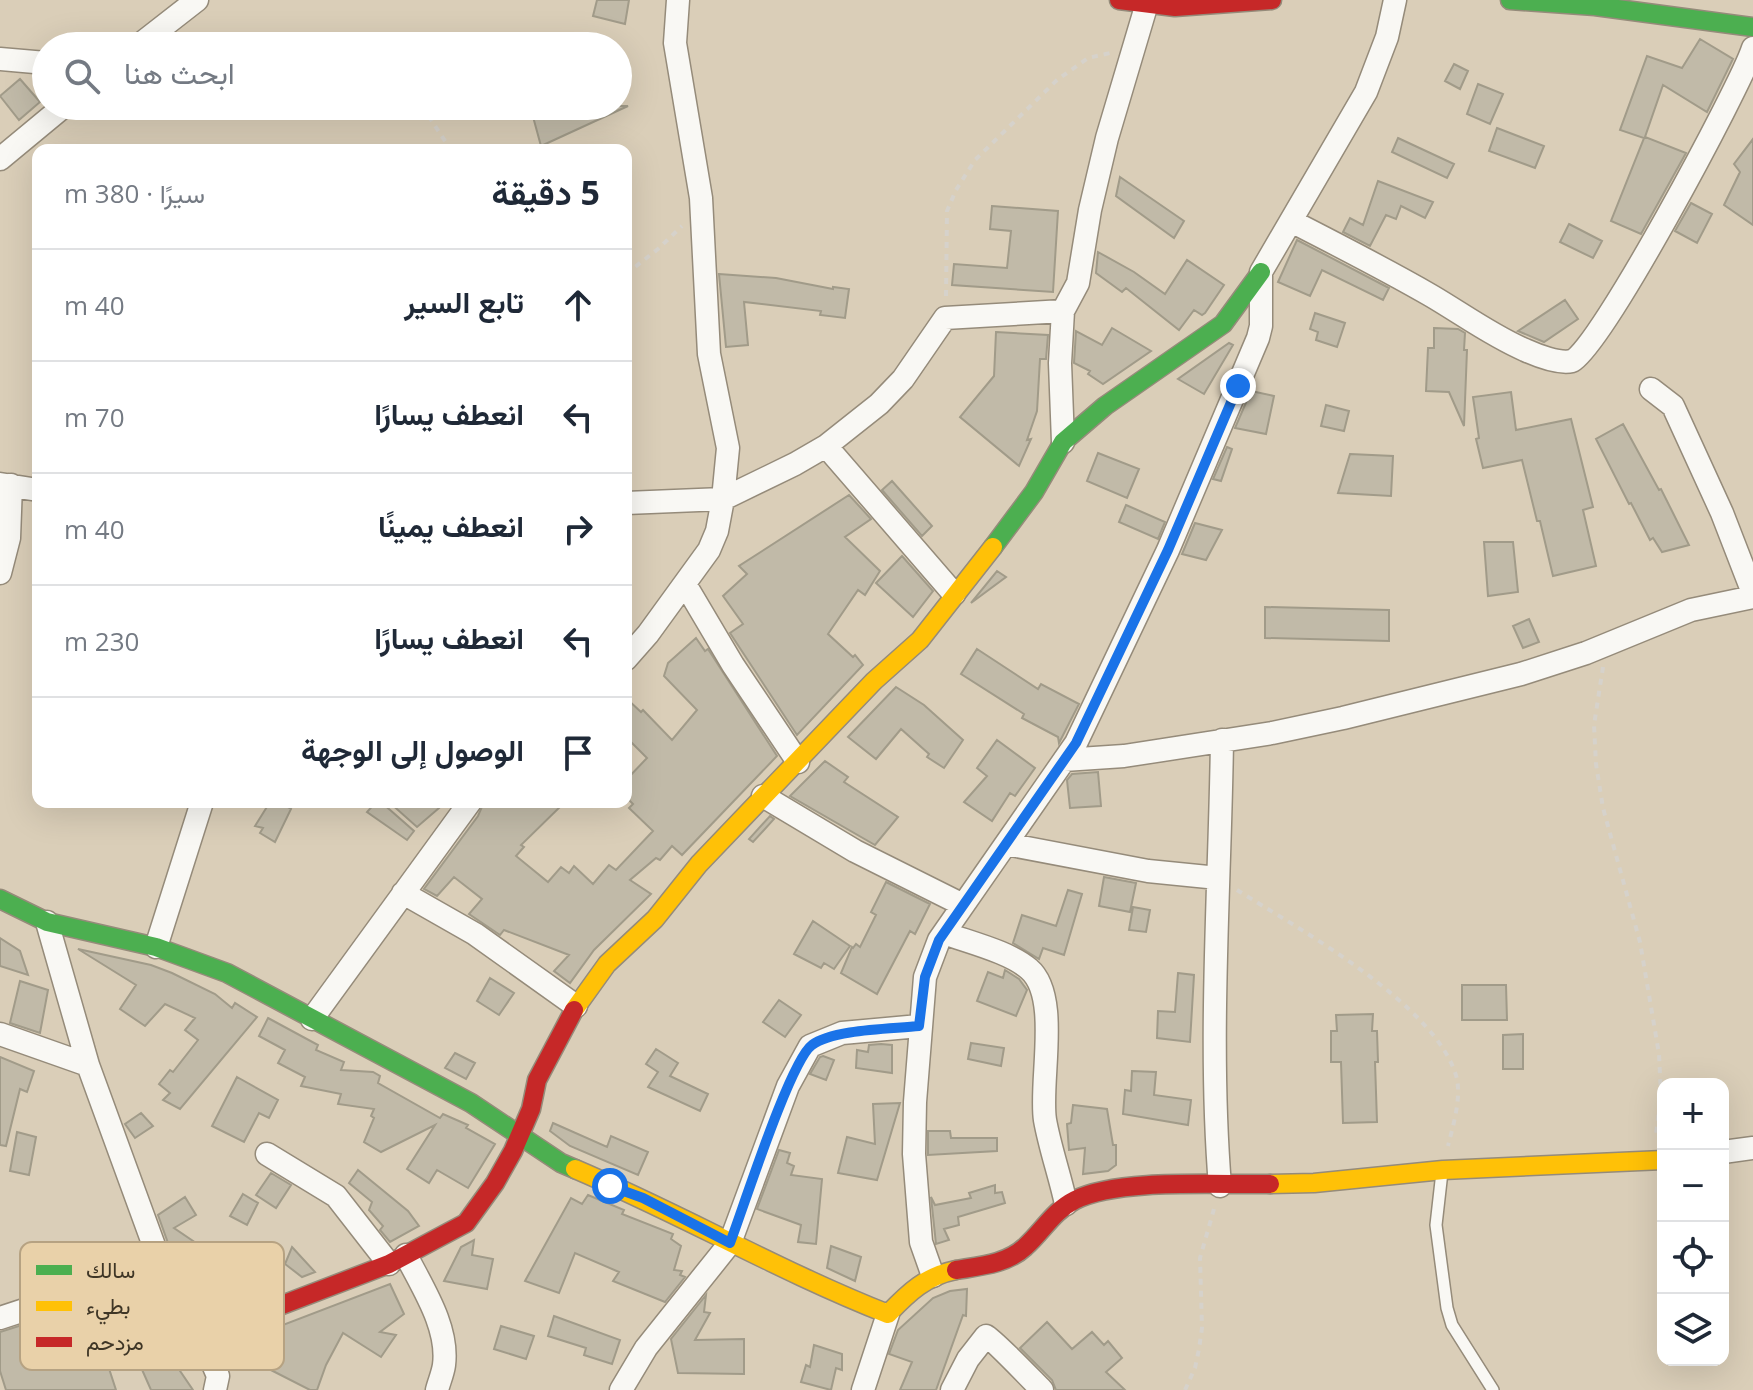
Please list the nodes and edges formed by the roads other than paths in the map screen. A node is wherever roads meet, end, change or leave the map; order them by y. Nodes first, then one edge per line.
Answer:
1 (197, 0) edge
2 (678, 0) edge
3 (1119, 0) edge
4 (1272, 0) edge
5 (1395, 0) edge
6 (1510, 0) edge
7 (1147, 3) edge
8 (1753, 27) edge
9 (156, 32) edge
10 (1753, 48) edge
11 (0, 59) edge
12 (32, 62) edge
13 (47, 120) edge
14 (0, 159) edge
15 (1291, 221) junction
16 (1261, 272) junction
17 (1063, 311) junction
18 (1651, 389) dead end
19 (1063, 442) junction
20 (826, 446) junction
21 (6, 484) edge
22 (32, 489) edge
23 (723, 499) junction
24 (632, 503) edge
25 (0, 573) edge
26 (685, 584) junction
27 (954, 594) junction
28 (1753, 595) edge
29 (632, 651) edge
30 (1222, 740) junction
31 (1064, 760) junction
32 (798, 762) junction
33 (763, 796) junction
34 (200, 808) edge
35 (466, 808) edge
36 (1006, 844) junction
37 (1218, 878) junction
38 (403, 893) junction
39 (0, 899) edge
40 (963, 905) junction
41 (47, 922) junction
42 (944, 933) junction
43 (156, 947) junction
44 (576, 1006) junction
45 (312, 1019) junction
46 (919, 1026) junction
47 (0, 1034) edge
48 (88, 1065) junction
49 (521, 1134) junction
50 (1753, 1148) edge
51 (1729, 1151) edge
52 (267, 1154) dead end
53 (1657, 1160) edge
54 (1443, 1170) junction
55 (1220, 1186) junction
56 (1066, 1204) junction
57 (153, 1242) edge
58 (730, 1243) junction
59 (397, 1260) junction
60 (933, 1276) junction
61 (284, 1304) edge
62 (20, 1311) edge
63 (888, 1314) junction
64 (0, 1318) edge
65 (215, 1370) edge
66 (215, 1390) edge
67 (437, 1390) edge
68 (621, 1390) edge
69 (863, 1390) edge
70 (952, 1390) edge
71 (1042, 1390) edge
72 (1493, 1390) edge

1 - 9 street
2 - 23 street
3 - 7 street
4 - 7 street
5 - 15 street
6 - 8 street
7 - 17 street
10 - 15 street
11 - 12 street
13 - 14 street
15 - 16 street
16 - 19 street
16 - 31 street
17 - 19 street
17 - 20 street
18 - 28 street
19 - 27 street
20 - 23 street
20 - 27 street
21 - 22 street
21 - 25 street
23 - 24 street
23 - 26 street
26 - 29 street
26 - 32 street
27 - 32 street
28 - 30 street
30 - 31 street
30 - 37 street
31 - 36 street
32 - 33 street
33 - 40 street
33 - 44 street
34 - 43 street
35 - 38 street
36 - 37 street
36 - 40 street
37 - 55 street
38 - 44 street
38 - 45 street
39 - 41 street
40 - 42 street
41 - 43 street
41 - 48 street
42 - 46 street
42 - 56 street
43 - 45 street
44 - 49 street
45 - 49 street
46 - 58 street
46 - 60 street
47 - 48 street
48 - 57 street
49 - 58 street
49 - 59 street
50 - 51 street
52 - 59 street
53 - 54 street
54 - 55 street
54 - 72 lane
55 - 56 street
56 - 60 street
58 - 63 street
58 - 68 street
59 - 61 street
59 - 67 street
60 - 63 street
62 - 64 street
63 - 69 street
65 - 66 street
70 - 71 street

